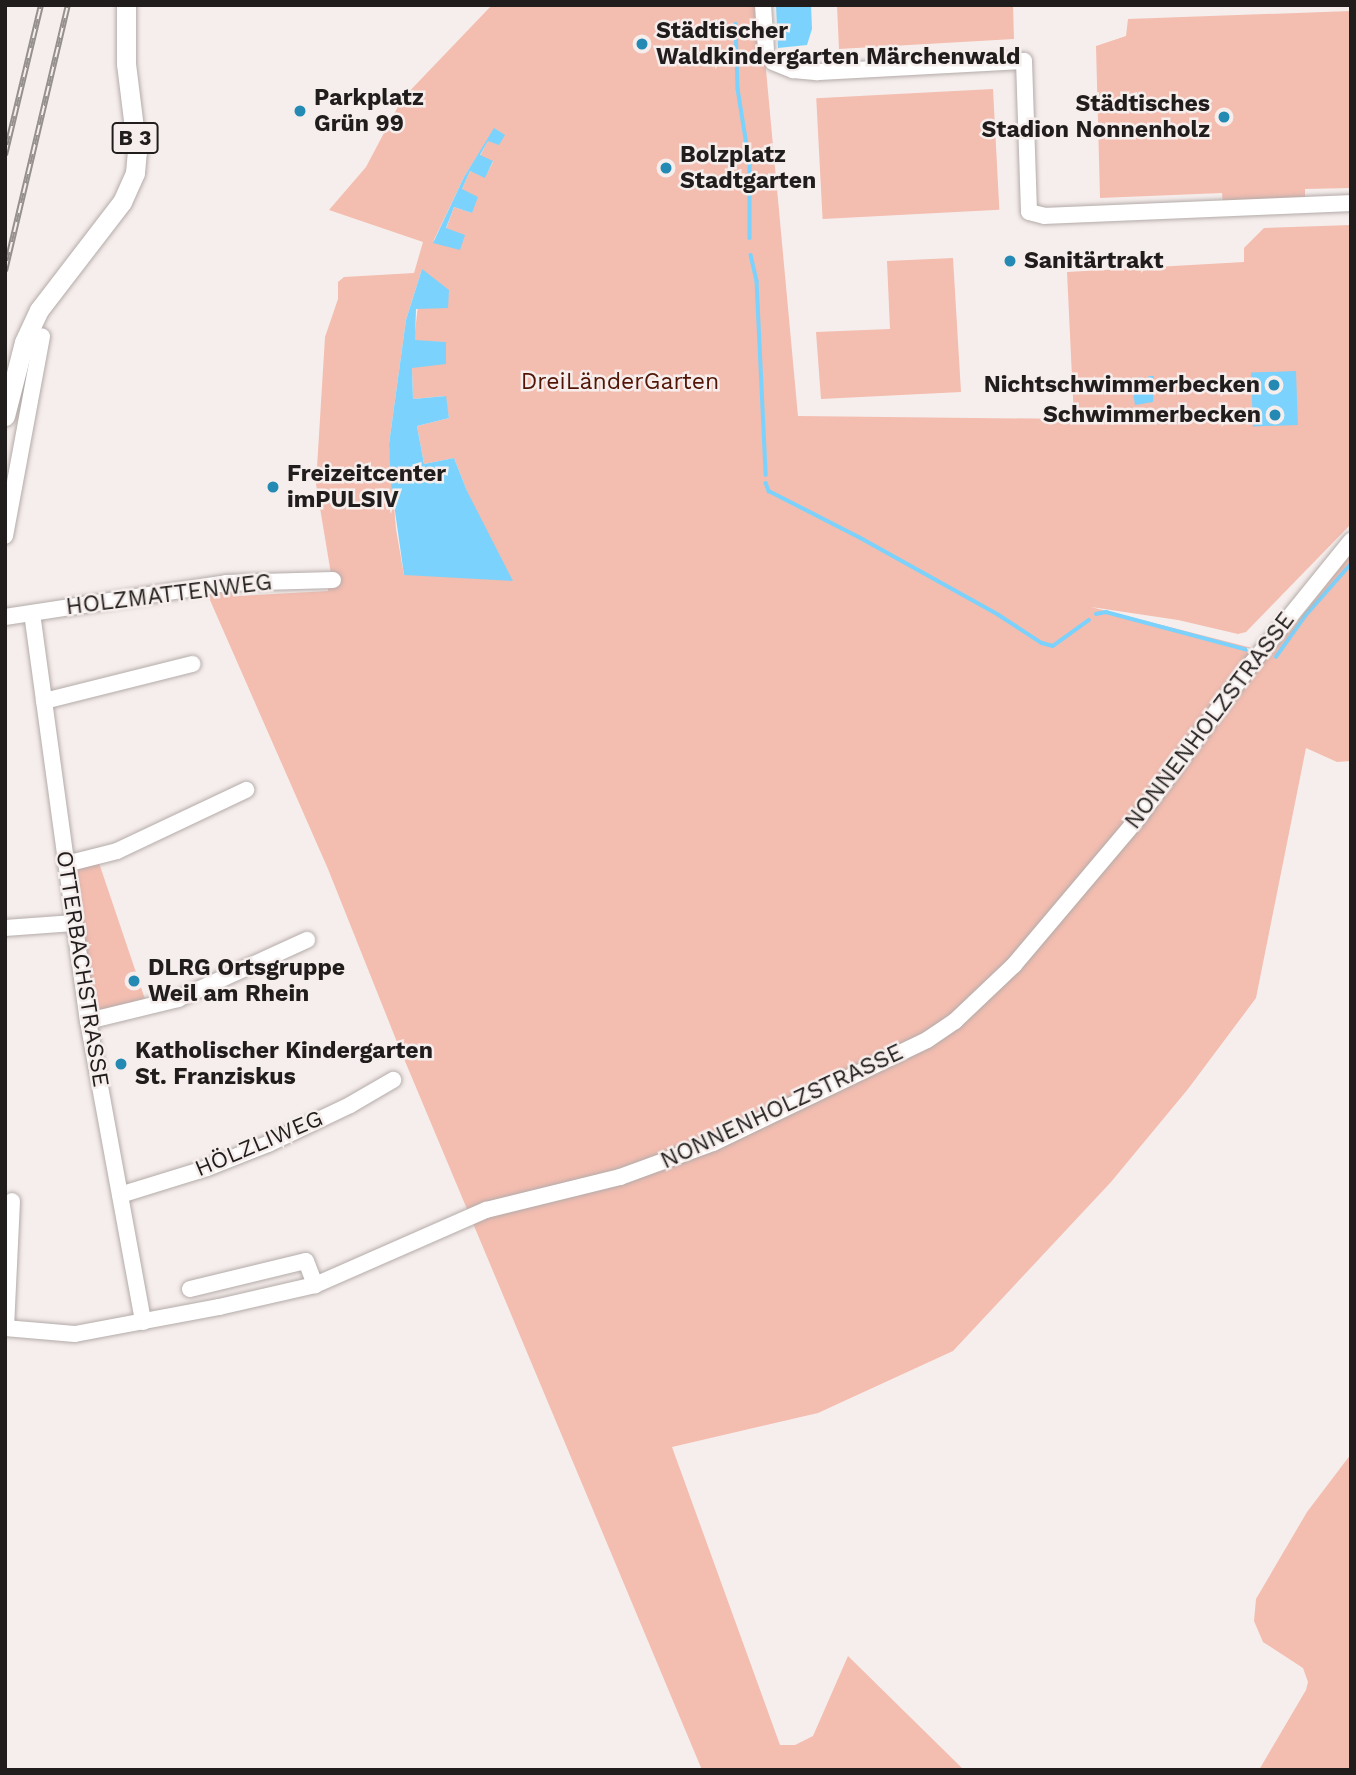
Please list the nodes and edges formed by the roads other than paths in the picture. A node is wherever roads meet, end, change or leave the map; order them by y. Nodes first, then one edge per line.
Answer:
1 (126, 5) edge
2 (763, 5) edge
3 (1351, 204) edge
4 (42, 336) dead end
5 (5, 416) edge
6 (5, 537) edge
7 (1351, 541) edge
8 (332, 580) dead end
9 (32, 613) junction
10 (5, 617) edge
11 (192, 664) dead end
12 (44, 701) junction
13 (246, 790) dead end
14 (66, 864) junction
15 (74, 923) junction
16 (5, 928) edge
17 (307, 940) dead end
18 (88, 1021) junction
19 (393, 1080) dead end
20 (120, 1195) junction
21 (12, 1201) dead end
22 (315, 1285) junction
23 (190, 1289) dead end
24 (143, 1322) junction
25 (6, 1328) edge

1 - 5 main road, B 3
2 - 3 street
4 - 6 street
7 - 22 street, NONNENHOLZSTRASSE
8 - 9 street, HOLZMATTENWEG
9 - 10 street, HOLZMATTENWEG
9 - 12 street, OTTERBACHSTRASSE
11 - 12 street
12 - 14 street, OTTERBACHSTRASSE
13 - 14 street
14 - 15 street, OTTERBACHSTRASSE
15 - 16 street
15 - 18 street, OTTERBACHSTRASSE
17 - 18 street
18 - 20 street, OTTERBACHSTRASSE
19 - 20 street, HÖLZLIWEG
20 - 24 street, OTTERBACHSTRASSE
21 - 25 street, NONNENHOLZSTRASSE
22 - 23 street
22 - 24 street, NONNENHOLZSTRASSE
24 - 25 street, NONNENHOLZSTRASSE

